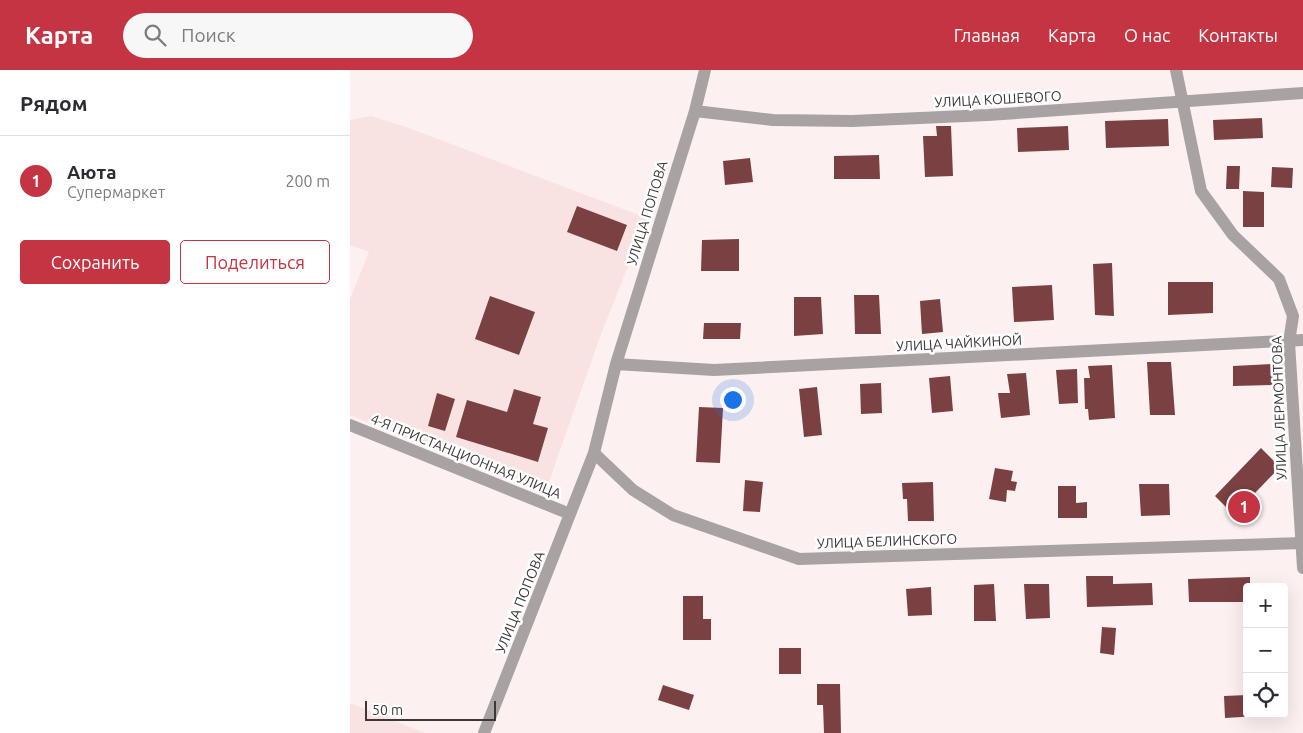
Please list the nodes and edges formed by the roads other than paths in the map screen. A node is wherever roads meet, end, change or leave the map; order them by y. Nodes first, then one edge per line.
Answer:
1 (705, 70) edge
2 (1176, 70) edge
3 (1303, 93) edge
4 (1183, 101) junction
5 (695, 111) junction
6 (1303, 340) edge
7 (1289, 342) junction
8 (616, 364) junction
9 (350, 426) edge
10 (594, 453) junction
11 (570, 514) junction
12 (1302, 543) edge
13 (1303, 568) edge
14 (484, 733) edge

1 - 5 street, УЛИЦА ПОПОВА
2 - 4 street, УЛИЦА ЛЕРМОНТОВА
3 - 4 street, УЛИЦА КОШЕВОГО
4 - 5 street, УЛИЦА КОШЕВОГО
4 - 7 street, УЛИЦА ЛЕРМОНТОВА
5 - 8 street, УЛИЦА ПОПОВА
6 - 7 street, УЛИЦА ЧАЙКИНОЙ
7 - 8 street, УЛИЦА ЧАЙКИНОЙ
7 - 12 street, УЛИЦА ЛЕРМОНТОВА
8 - 10 street
9 - 11 street, 4-Я ПРИСТАНЦИОННАЯ УЛИЦА
10 - 11 street, УЛИЦА ПОПОВА
10 - 12 street, УЛИЦА БЕЛИНСКОГО
11 - 14 street, УЛИЦА ПОПОВА
12 - 13 street, УЛИЦА ЛЕРМОНТОВА

